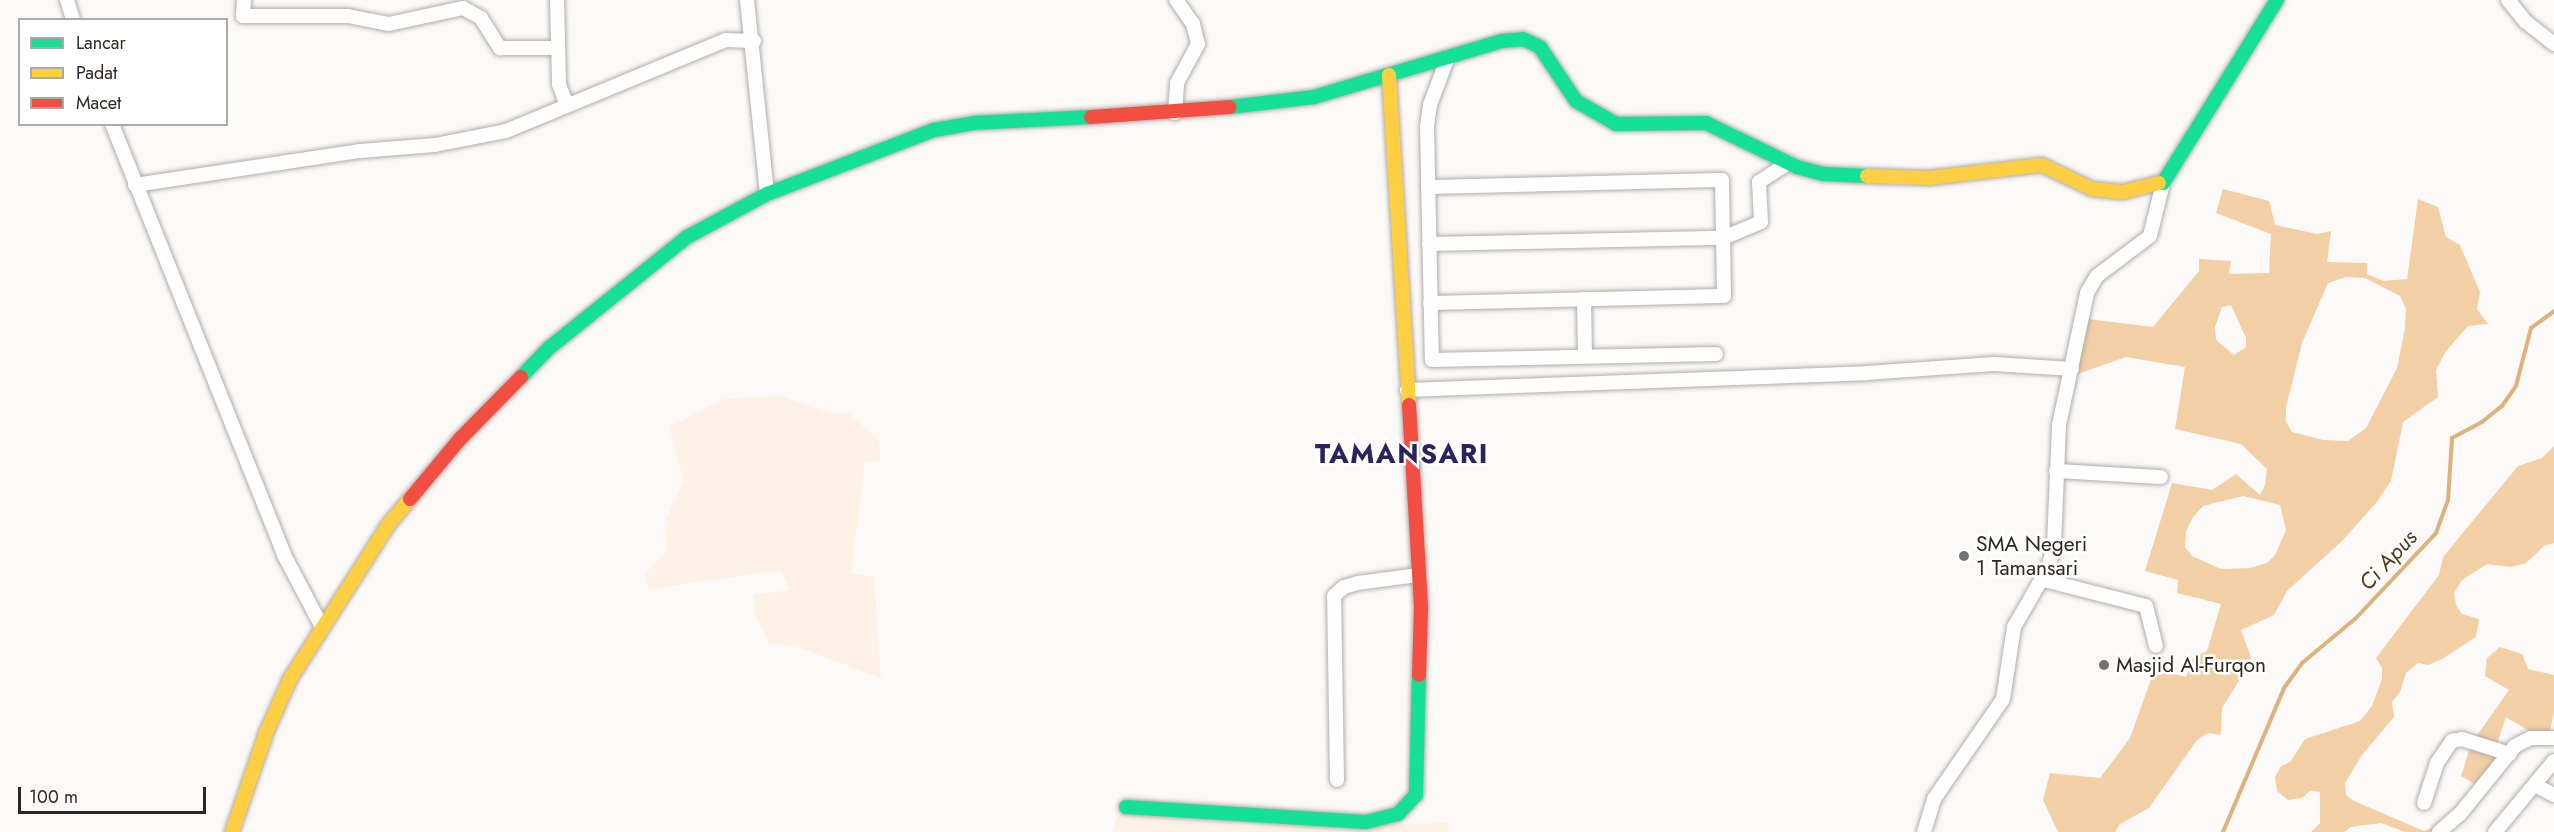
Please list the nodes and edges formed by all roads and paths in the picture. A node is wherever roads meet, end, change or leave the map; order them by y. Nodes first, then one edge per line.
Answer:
1 (67, 0) edge
2 (244, 0) edge
3 (557, 0) edge
4 (747, 0) edge
5 (1176, 0) edge
6 (2277, 0) edge
7 (2508, 0) edge
8 (72, 18) edge
9 (754, 41) junction
10 (2554, 44) edge
11 (558, 48) junction
12 (1448, 57) junction
13 (1389, 75) junction
14 (566, 103) junction
15 (1175, 113) junction
16 (113, 126) edge
17 (1788, 163) junction
18 (2163, 183) junction
19 (135, 185) junction
20 (1428, 187) junction
21 (767, 194) junction
22 (1723, 237) junction
23 (1429, 244) junction
24 (1584, 299) junction
25 (1430, 303) junction
26 (1716, 354) dead end
27 (1585, 356) junction
28 (2072, 369) junction
29 (1407, 390) junction
30 (2056, 471) junction
31 (2161, 477) dead end
32 (1418, 575) junction
33 (2044, 580) junction
34 (322, 627) junction
35 (2156, 646) dead end
36 (2554, 738) edge
37 (2510, 754) junction
38 (2554, 761) edge
39 (1337, 780) dead end
40 (2535, 785) junction
41 (2554, 795) edge
42 (2424, 803) dead end
43 (1126, 807) dead end
44 (2500, 830) edge
45 (232, 832) edge
46 (1924, 832) edge
47 (2439, 832) edge

1 - 8 street
2 - 11 street
3 - 11 street
4 - 9 street
5 - 15 street
6 - 18 main road
7 - 10 street
9 - 14 street
9 - 21 street
11 - 14 street
12 - 13 main road
12 - 17 main road
12 - 20 street
13 - 15 main road
13 - 29 main road
14 - 19 street
15 - 21 main road
16 - 19 street
17 - 18 main road
17 - 22 street
18 - 28 street
19 - 34 street
20 - 22 street
20 - 23 street
21 - 34 main road
22 - 23 street
22 - 24 street
23 - 25 street
24 - 25 street
24 - 27 street
25 - 27 street
26 - 27 street
28 - 29 street
28 - 30 street
29 - 32 main road
30 - 31 street
30 - 33 street
32 - 39 street
32 - 43 main road
33 - 35 street
33 - 46 street
34 - 45 main road
36 - 37 street
37 - 42 street
37 - 47 street
38 - 40 street
40 - 41 street
40 - 44 street

